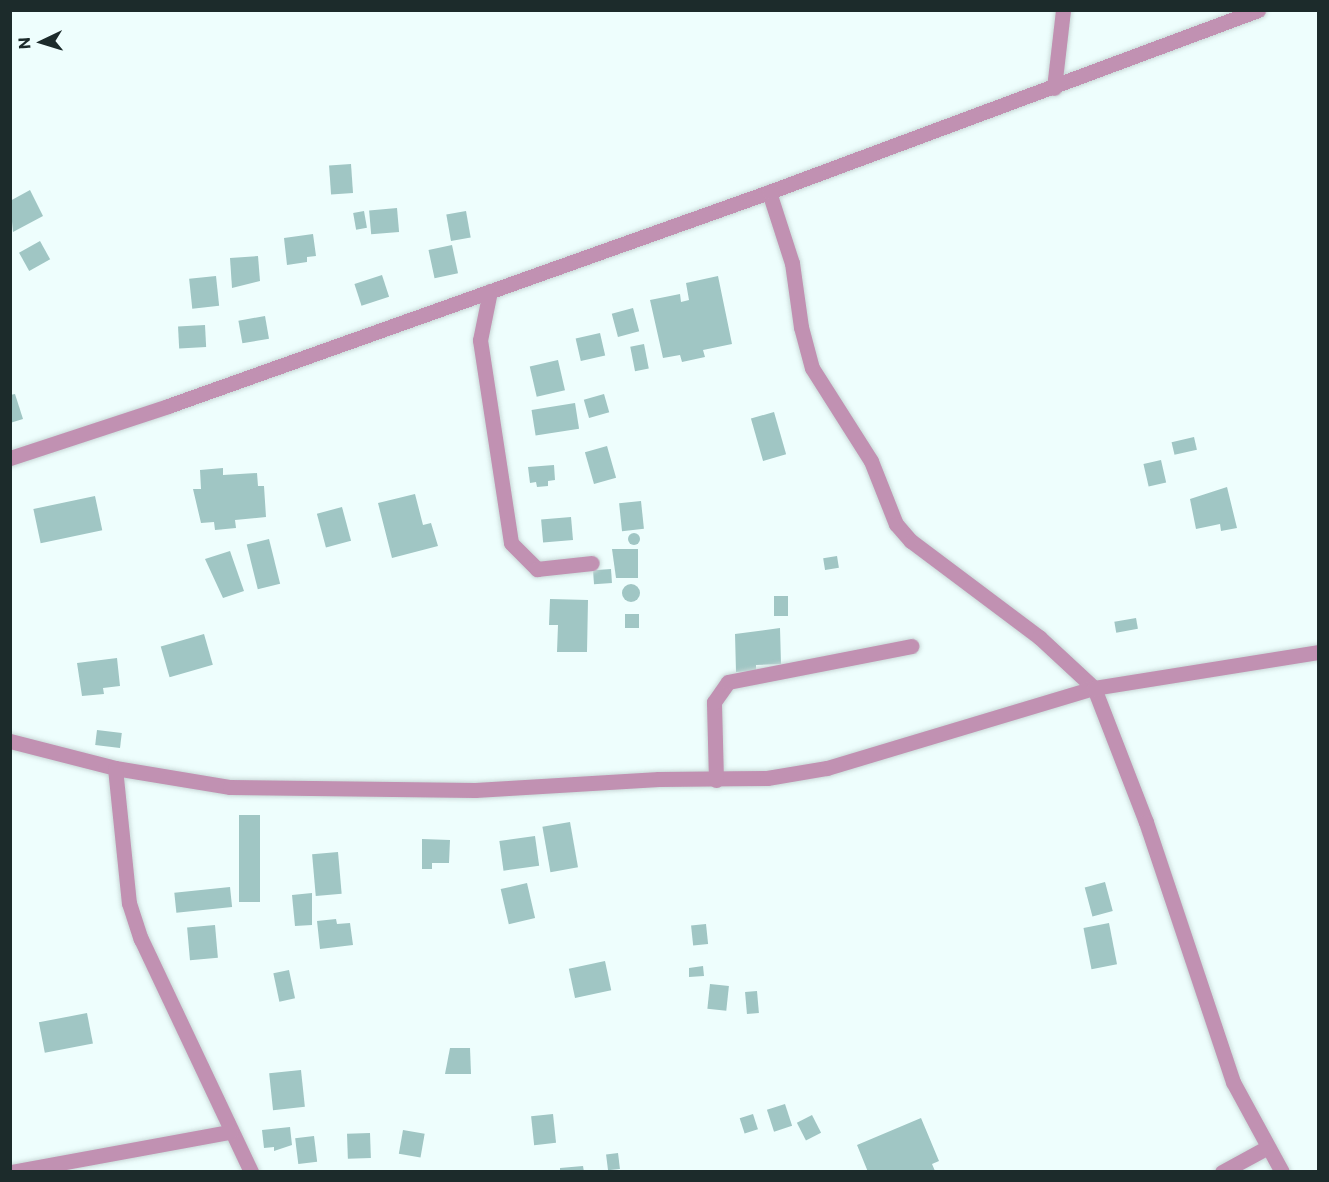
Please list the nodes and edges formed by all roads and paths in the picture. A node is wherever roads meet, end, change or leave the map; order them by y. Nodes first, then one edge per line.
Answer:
1 (1063, 10) edge
2 (1258, 10) edge
3 (1054, 88) junction
4 (769, 192) junction
5 (490, 291) junction
6 (10, 458) edge
7 (592, 563) dead end
8 (911, 646) dead end
9 (1318, 652) edge
10 (1094, 688) junction
11 (10, 741) edge
12 (115, 768) junction
13 (716, 780) junction
14 (230, 1132) junction
15 (1266, 1148) junction
16 (12, 1172) edge
17 (250, 1172) edge
18 (1222, 1172) edge
19 (1282, 1172) edge

1 - 3 street
2 - 3 street
3 - 4 street
4 - 5 street
4 - 10 street
5 - 6 street
5 - 7 street
8 - 13 street
9 - 10 street
10 - 13 street
10 - 15 street
11 - 12 street
12 - 13 street
12 - 14 street
14 - 16 street
14 - 17 street
15 - 18 street
15 - 19 street

